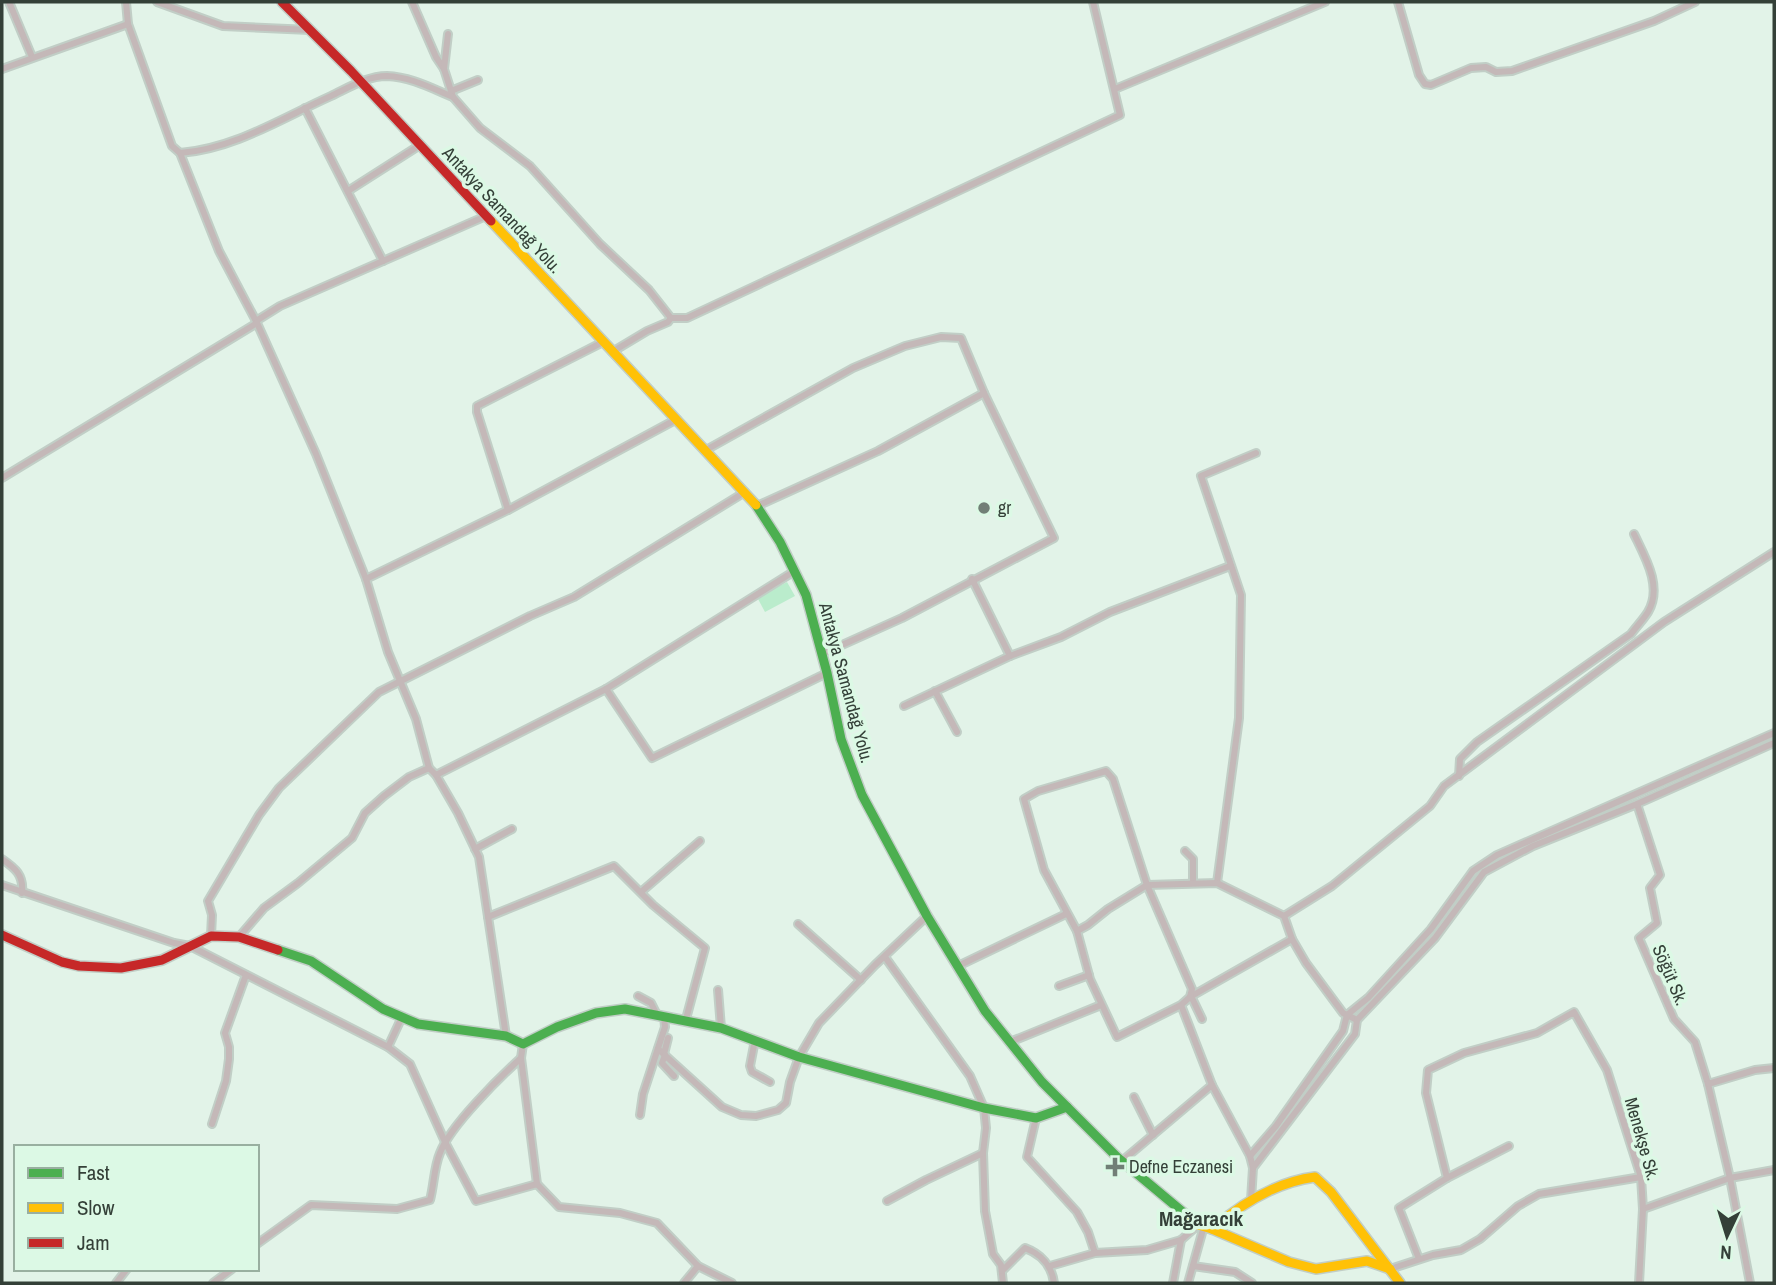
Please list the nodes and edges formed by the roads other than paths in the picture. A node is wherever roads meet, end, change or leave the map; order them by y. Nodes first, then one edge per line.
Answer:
1 (9, 2) edge
2 (126, 2) edge
3 (158, 2) edge
4 (282, 2) edge
5 (412, 2) edge
6 (1093, 2) edge
7 (1325, 2) edge
8 (1398, 2) edge
9 (1695, 2) edge
10 (128, 24) junction
11 (312, 30) junction
12 (448, 34) dead end
13 (32, 57) junction
14 (2, 69) edge
15 (444, 69) junction
16 (478, 80) dead end
17 (361, 82) junction
18 (1115, 89) junction
19 (452, 94) junction
20 (305, 108) junction
21 (420, 145) junction
22 (180, 153) junction
23 (348, 191) junction
24 (486, 216) junction
25 (383, 261) junction
26 (671, 318) junction
27 (257, 322) junction
28 (603, 342) junction
29 (612, 352) junction
30 (984, 393) junction
31 (677, 419) junction
32 (706, 450) junction
33 (1256, 453) dead end
34 (2, 478) edge
35 (746, 492) junction
36 (757, 506) junction
37 (508, 510) junction
38 (1634, 534) dead end
39 (1774, 552) edge
40 (1230, 566) junction
41 (793, 572) junction
42 (366, 579) junction
43 (972, 579) junction
44 (821, 654) junction
45 (1010, 656) junction
46 (827, 673) junction
47 (400, 682) junction
48 (606, 689) junction
49 (934, 691) junction
50 (904, 706) dead end
51 (957, 732) dead end
52 (1774, 733) edge
53 (1774, 743) edge
54 (429, 768) junction
55 (436, 775) junction
56 (1459, 776) junction
57 (1637, 804) junction
58 (512, 829) dead end
59 (700, 841) dead end
60 (475, 849) junction
61 (1185, 851) dead end
62 (2, 859) edge
63 (1193, 883) junction
64 (1217, 883) junction
65 (2, 885) edge
66 (1147, 885) junction
67 (640, 892) junction
68 (22, 893) junction
69 (1066, 914) junction
70 (927, 916) junction
71 (1284, 916) junction
72 (488, 917) junction
73 (797, 925) dead end
74 (1077, 931) junction
75 (2, 935) edge
76 (211, 936) junction
77 (239, 937) junction
78 (1292, 939) junction
79 (190, 946) junction
80 (885, 957) junction
81 (958, 965) junction
82 (246, 975) junction
83 (1089, 975) junction
84 (861, 980) junction
85 (1059, 986) dead end
86 (718, 990) dead end
87 (638, 996) dead end
88 (1190, 996) junction
89 (1101, 1005) junction
90 (1181, 1005) junction
91 (1347, 1014) junction
92 (661, 1015) junction
93 (402, 1017) junction
94 (686, 1019) junction
95 (1202, 1019) dead end
96 (1357, 1020) junction
97 (721, 1028) junction
98 (506, 1036) junction
99 (668, 1038) dead end
100 (756, 1039) junction
101 (1010, 1042) junction
102 (523, 1044) junction
103 (388, 1047) junction
104 (662, 1053) junction
105 (799, 1057) junction
106 (521, 1058) junction
107 (1774, 1068) edge
108 (674, 1076) dead end
109 (771, 1082) dead end
110 (1708, 1084) junction
111 (1212, 1085) junction
112 (1135, 1097) dead end
113 (1067, 1107) junction
114 (984, 1108) junction
115 (640, 1115) dead end
116 (1036, 1118) junction
117 (212, 1124) dead end
118 (1153, 1135) junction
119 (445, 1142) junction
120 (1509, 1146) dead end
121 (983, 1153) junction
122 (1250, 1156) junction
123 (1122, 1161) junction
124 (1253, 1168) junction
125 (1774, 1170) edge
126 (1641, 1177) junction
127 (1447, 1178) junction
128 (1730, 1178) junction
129 (537, 1184) junction
130 (1251, 1200) junction
131 (887, 1201) dead end
132 (1643, 1209) junction
133 (1205, 1227) junction
134 (1181, 1240) junction
135 (259, 1243) edge
136 (1095, 1253) junction
137 (1419, 1259) junction
138 (698, 1266) junction
139 (1050, 1266) junction
140 (1193, 1266) junction
141 (1390, 1269) junction
142 (229, 1271) edge
143 (1002, 1271) junction
144 (213, 1283) edge
145 (684, 1283) edge
146 (732, 1283) edge
147 (1003, 1283) edge
148 (1054, 1283) edge
149 (1173, 1283) edge
150 (1188, 1283) edge
151 (1252, 1283) edge
152 (1400, 1283) edge
153 (1639, 1283) edge
154 (1750, 1283) edge

1 - 13 street
2 - 10 street
3 - 11 street
4 - 11 street, Antakya Samandağ Yolu.
5 - 15 street
6 - 18 street
7 - 18 street
8 - 9 street
10 - 13 street
10 - 22 street
11 - 17 street, Antakya Samandağ Yolu.
12 - 15 street
13 - 14 street
15 - 19 street
16 - 19 street
17 - 19 street
17 - 20 street
17 - 21 street, Antakya Samandağ Yolu.
18 - 26 street
19 - 26 street
20 - 22 street
20 - 23 street
21 - 23 street
21 - 24 street, Antakya Samandağ Yolu.
22 - 27 street
23 - 25 street
24 - 25 street
24 - 28 street, Antakya Samandağ Yolu.
25 - 27 street
26 - 29 street
27 - 34 street
27 - 42 street
28 - 29 street, Antakya Samandağ Yolu.
28 - 37 street
29 - 31 street, Antakya Samandağ Yolu.
30 - 32 street
30 - 36 street
30 - 43 street
31 - 32 street, Antakya Samandağ Yolu.
31 - 37 street
32 - 35 street, Antakya Samandağ Yolu.
33 - 40 street
35 - 36 street, Antakya Samandağ Yolu.
35 - 47 street
36 - 41 street, Antakya Samandağ Yolu.
37 - 42 street
38 - 56 street
39 - 56 street
40 - 45 street
40 - 64 street
41 - 44 street, Antakya Samandağ Yolu.
41 - 48 street
42 - 47 street
43 - 44 street
43 - 45 street
44 - 46 street, Antakya Samandağ Yolu.
45 - 49 street
46 - 48 street
46 - 70 street, Antakya Samandağ Yolu.
47 - 54 street
47 - 76 street
48 - 55 street
49 - 50 street
49 - 51 street
52 - 91 street
53 - 57 street
54 - 55 street
54 - 77 street
55 - 60 street
56 - 71 street
57 - 96 street
57 - 110 street, Söğüt Sk.
58 - 60 street
59 - 67 street
60 - 72 street
61 - 63 street
62 - 68 street
63 - 64 street
63 - 66 street
64 - 71 street
65 - 68 street
66 - 69 street
66 - 74 street
66 - 88 street
67 - 72 street
67 - 94 street
68 - 79 street
69 - 74 street
69 - 81 street
70 - 80 street
70 - 81 street, Antakya Samandağ Yolu.
71 - 78 street
72 - 98 street
73 - 84 street
74 - 83 street
75 - 79 street
76 - 77 street
76 - 79 street
77 - 93 street
78 - 88 street
78 - 91 street
79 - 82 street
80 - 84 street
80 - 114 street
81 - 101 street, Antakya Samandağ Yolu.
82 - 103 street
82 - 117 street
83 - 85 street
83 - 89 street
84 - 105 street
86 - 97 street
87 - 92 street
88 - 90 street
88 - 95 street
89 - 90 street
89 - 101 street
90 - 111 street
91 - 96 street
91 - 122 street
92 - 94 street
92 - 102 street
92 - 104 street
93 - 98 street
93 - 103 street
94 - 97 street
96 - 124 street
97 - 100 street
98 - 102 street
99 - 104 street
100 - 105 street
100 - 109 street
101 - 113 street, Antakya Samandağ Yolu.
102 - 106 street
103 - 119 street
104 - 105 street
104 - 108 street
104 - 115 street
105 - 114 street
106 - 119 street
106 - 129 street
107 - 110 street
110 - 128 street, Söğüt Sk.
111 - 118 street
111 - 122 street
112 - 118 street
113 - 116 street
113 - 123 street, Antakya Samandağ Yolu.
114 - 116 street
114 - 121 street
116 - 136 street
118 - 123 street
119 - 129 street
119 - 135 street
120 - 127 street
121 - 131 street
121 - 143 street
122 - 124 street
123 - 133 street, Antakya Samandağ Yolu.
124 - 130 street
125 - 128 street
126 - 127 street, Menekşe Sk.
126 - 132 street, Menekşe Sk.
126 - 137 street
127 - 137 street
128 - 132 street
128 - 154 street, Söğüt Sk.
129 - 138 street
130 - 133 street
130 - 141 street
132 - 153 street, Menekşe Sk.
133 - 134 street
133 - 140 street
133 - 141 street, Antakya Samandağ Yolu.
134 - 136 street
134 - 149 street
136 - 139 street
137 - 141 street
138 - 145 street
138 - 146 street
139 - 143 street
139 - 148 street
140 - 150 street
140 - 151 street
141 - 152 street
142 - 144 street
143 - 147 street

